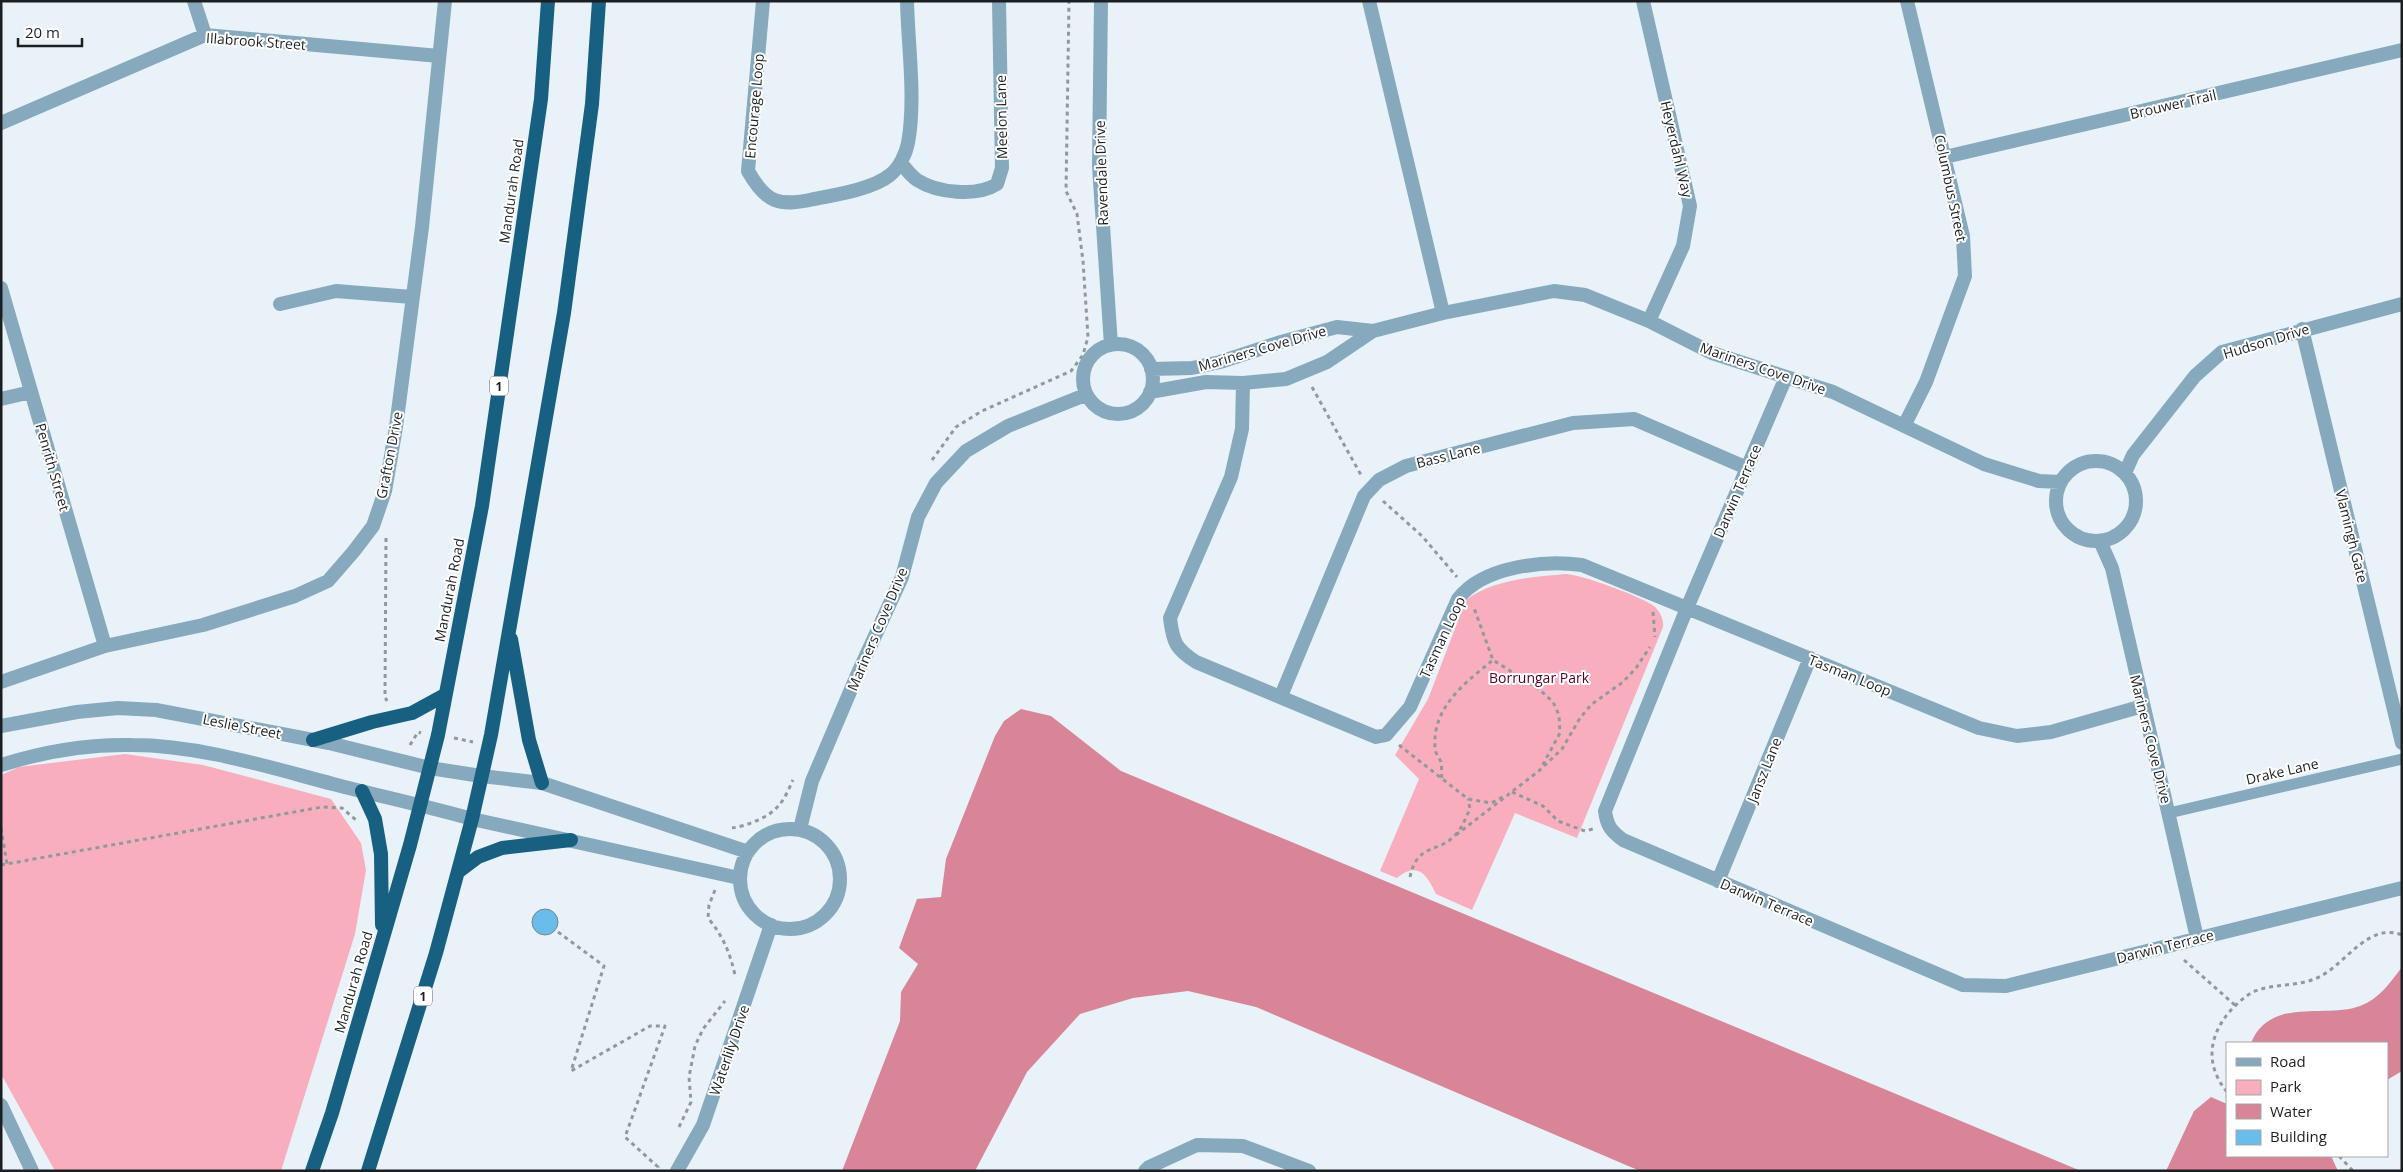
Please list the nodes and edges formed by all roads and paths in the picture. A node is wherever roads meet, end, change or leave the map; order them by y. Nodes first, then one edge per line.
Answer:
1 (194, 1) edge
2 (445, 1) edge
3 (548, 1) edge
4 (599, 1) edge
5 (763, 1) edge
6 (907, 1) edge
7 (999, 1) edge
8 (1069, 1) edge
9 (1101, 1) edge
10 (1369, 1) edge
11 (1643, 1) edge
12 (1907, 1) edge
13 (205, 35) junction
14 (2402, 50) edge
15 (439, 56) junction
16 (1, 123) edge
17 (1945, 157) junction
18 (901, 163) junction
19 (1, 288) edge
20 (412, 297) junction
21 (280, 304) dead end
22 (2402, 304) edge
23 (1443, 313) junction
24 (1648, 321) junction
25 (2302, 330) junction
26 (1373, 331) junction
27 (1111, 345) junction
28 (1151, 369) junction
29 (1304, 372) junction
30 (1786, 377) junction
31 (1243, 383) junction
32 (31, 392) junction
33 (1150, 392) junction
34 (1085, 395) junction
35 (1, 398) edge
36 (1904, 426) junction
37 (929, 465) dead end
38 (1747, 468) junction
39 (2125, 473) junction
40 (2060, 482) junction
41 (1372, 487) junction
42 (1422, 536) dead end
43 (2100, 541) junction
44 (1659, 597) junction
45 (1687, 608) junction
46 (510, 628) junction
47 (105, 646) junction
48 (1810, 658) junction
49 (1, 682) edge
50 (444, 695) junction
51 (1281, 696) junction
52 (2143, 706) junction
53 (1, 726) edge
54 (1386, 735) junction
55 (313, 740) junction
56 (2402, 743) edge
57 (2402, 759) edge
58 (1, 765) edge
59 (430, 768) junction
60 (1540, 770) junction
61 (482, 776) junction
62 (795, 776) dead end
63 (1442, 778) junction
64 (542, 783) junction
65 (362, 791) junction
66 (1512, 792) junction
67 (1468, 799) junction
68 (421, 805) junction
69 (2169, 813) junction
70 (472, 819) junction
71 (358, 822) dead end
72 (1607, 825) junction
73 (741, 827) dead end
74 (1, 828) edge
75 (800, 829) junction
76 (1456, 835) junction
77 (571, 840) junction
78 (748, 852) junction
79 (7, 864) junction
80 (1, 865) edge
81 (458, 872) junction
82 (1410, 876) dead end
83 (739, 878) junction
84 (1718, 881) junction
85 (2402, 888) edge
86 (771, 925) junction
87 (558, 932) dead end
88 (2402, 935) edge
89 (382, 938) junction
90 (2198, 938) junction
91 (727, 946) dead end
92 (2169, 946) junction
93 (734, 984) dead end
94 (728, 998) dead end
95 (2236, 1006) junction
96 (2226, 1091) edge
97 (1, 1106) edge
98 (676, 1133) dead end
99 (2341, 1157) edge
100 (662, 1161) dead end
101 (658, 1167) junction
102 (32, 1171) edge
103 (312, 1171) edge
104 (368, 1171) edge
105 (655, 1171) edge
106 (677, 1171) edge
107 (1145, 1171) edge
108 (1309, 1171) edge
109 (2353, 1171) edge

1 - 13 street
2 - 15 street, Grafton Drive
3 - 50 highway, Mandurah Road / 1
4 - 46 highway, 1
5 - 18 street, Encourage Loop
6 - 18 street
7 - 18 street, Meelon Lane
8 - 37 path
9 - 27 street, Ravendale Drive
10 - 23 street
11 - 24 street, Heyerdahl Way
12 - 17 street, Columbus Street
13 - 15 street, Illabrook Street
13 - 16 street, Illabrook Street
14 - 17 street, Brouwer Trail
15 - 20 street, Grafton Drive
17 - 36 street, Columbus Street
19 - 32 street, Penrith Street
20 - 21 street
20 - 47 street, Grafton Drive
22 - 25 street, Hudson Drive
23 - 24 street, Mariners Cove Drive
23 - 26 street, Mariners Cove Drive
24 - 30 street, Mariners Cove Drive
25 - 39 street, Hudson Drive
25 - 56 street, Vlamingh Gate
26 - 28 street, Mariners Cove Drive
26 - 29 street, Mariners Cove Drive
27 - 28 street
27 - 34 street
28 - 33 street
29 - 31 street, Mariners Cove Drive
29 - 41 path
30 - 36 street, Mariners Cove Drive
30 - 38 street, Darwin Terrace
31 - 33 street, Mariners Cove Drive
31 - 51 street
32 - 35 street
32 - 47 street, Penrith Street
33 - 34 street
34 - 75 street, Mariners Cove Drive
36 - 40 street, Mariners Cove Drive
38 - 41 street, Bass Lane
38 - 45 street, Darwin Terrace
39 - 40 street
39 - 43 street
40 - 43 street
41 - 42 path
41 - 51 street, Bass Lane
43 - 52 street, Mariners Cove Drive
44 - 45 street, Tasman Loop
44 - 54 street, Tasman Loop
44 - 60 path
45 - 48 street, Tasman Loop
45 - 72 street, Darwin Terrace
46 - 61 highway, 1
46 - 64 highway
47 - 49 street, Grafton Drive
48 - 52 street, Tasman Loop
48 - 84 street, Jansz Lane
50 - 55 highway
50 - 59 highway, Mandurah Road / 1
51 - 54 street
52 - 69 street, Mariners Cove Drive
53 - 55 street, Leslie Street
54 - 63 path
55 - 59 street, Leslie Street
57 - 69 lane, Drake Lane
58 - 65 street
59 - 61 street, Leslie Street
59 - 68 highway, Mandurah Road / 1
60 - 63 path
60 - 66 path
61 - 64 street
61 - 70 highway, 1
62 - 73 path
63 - 67 path
64 - 78 street
65 - 68 street
65 - 89 highway
66 - 67 path
66 - 72 path
66 - 76 path
67 - 76 path
68 - 70 street
68 - 89 highway, Mandurah Road / 1
69 - 90 street, Mariners Cove Drive
70 - 77 street
70 - 81 highway, 1
71 - 79 path
72 - 84 street, Darwin Terrace
74 - 79 path
75 - 78 street
75 - 86 street
76 - 82 path
77 - 81 highway
77 - 83 street
78 - 83 street
79 - 80 path
81 - 104 highway, 1
83 - 86 street
84 - 92 street, Darwin Terrace
85 - 90 street, Darwin Terrace
86 - 106 street, Waterlily Drive
87 - 101 path
88 - 95 path
89 - 103 highway, Mandurah Road / 1
90 - 92 street, Darwin Terrace
91 - 93 path
92 - 95 path
94 - 98 path
95 - 96 path
97 - 102 street
99 - 109 path
100 - 101 path
101 - 105 path
107 - 108 street

